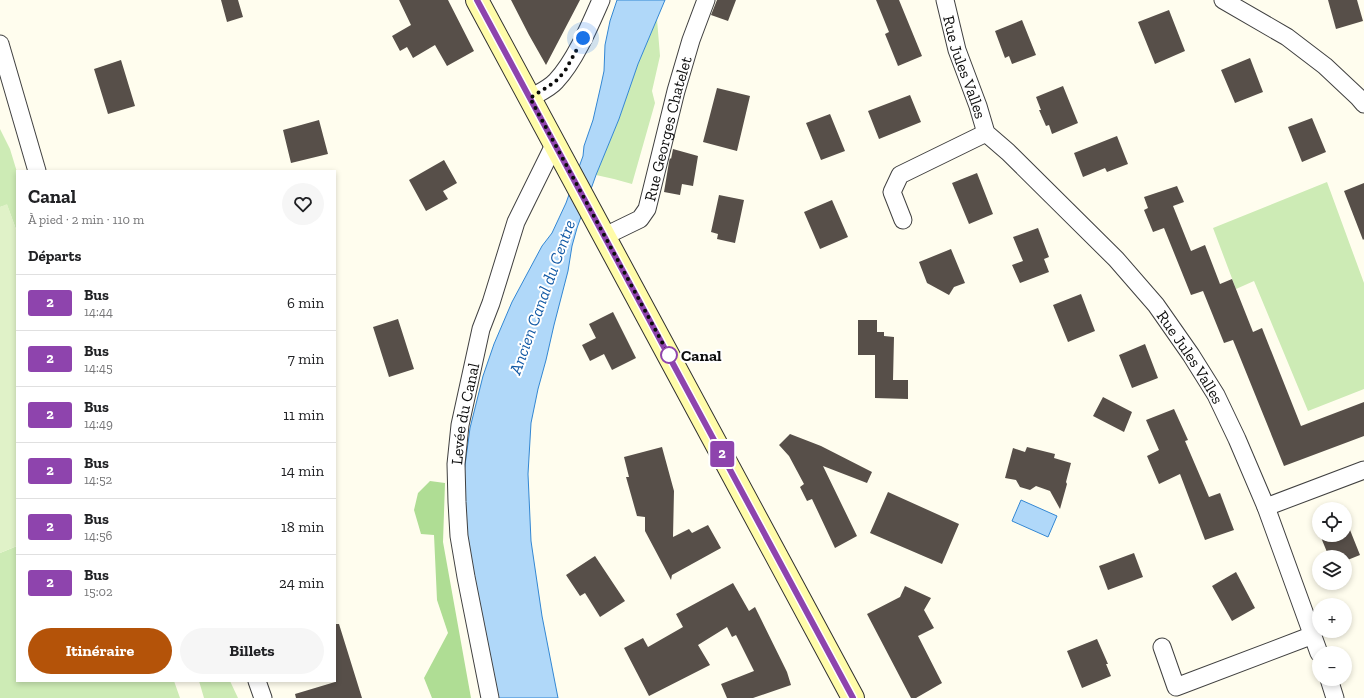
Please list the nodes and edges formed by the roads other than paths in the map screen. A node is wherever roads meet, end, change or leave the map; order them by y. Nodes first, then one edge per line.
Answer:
1 (478, 0) edge
2 (706, 0) edge
3 (945, 0) edge
4 (1223, 0) edge
5 (598, 7) edge
6 (0, 44) edge
7 (530, 98) junction
8 (1364, 104) edge
9 (986, 133) junction
10 (555, 143) junction
11 (37, 170) edge
12 (902, 220) dead end
13 (604, 233) junction
14 (1364, 470) edge
15 (1266, 507) junction
16 (1312, 633) edge
17 (1312, 636) edge
18 (1162, 647) dead end
19 (257, 682) edge
20 (1331, 686) edge
21 (263, 698) edge
22 (490, 698) edge
23 (853, 698) edge
24 (1335, 698) edge

1 - 7 main road
2 - 13 street, Rue Georges Chatelet
3 - 9 street, Rue Jules Valles
4 - 8 street
5 - 7 street
6 - 11 street
7 - 10 main road
9 - 12 street, Rue Jules Valles
9 - 15 street, Rue Jules Valles
10 - 13 main road
10 - 22 street, Levée du Canal
13 - 23 main road
14 - 15 street
15 - 16 street, Rue Jules Valles
17 - 18 street
19 - 21 street
20 - 24 street

